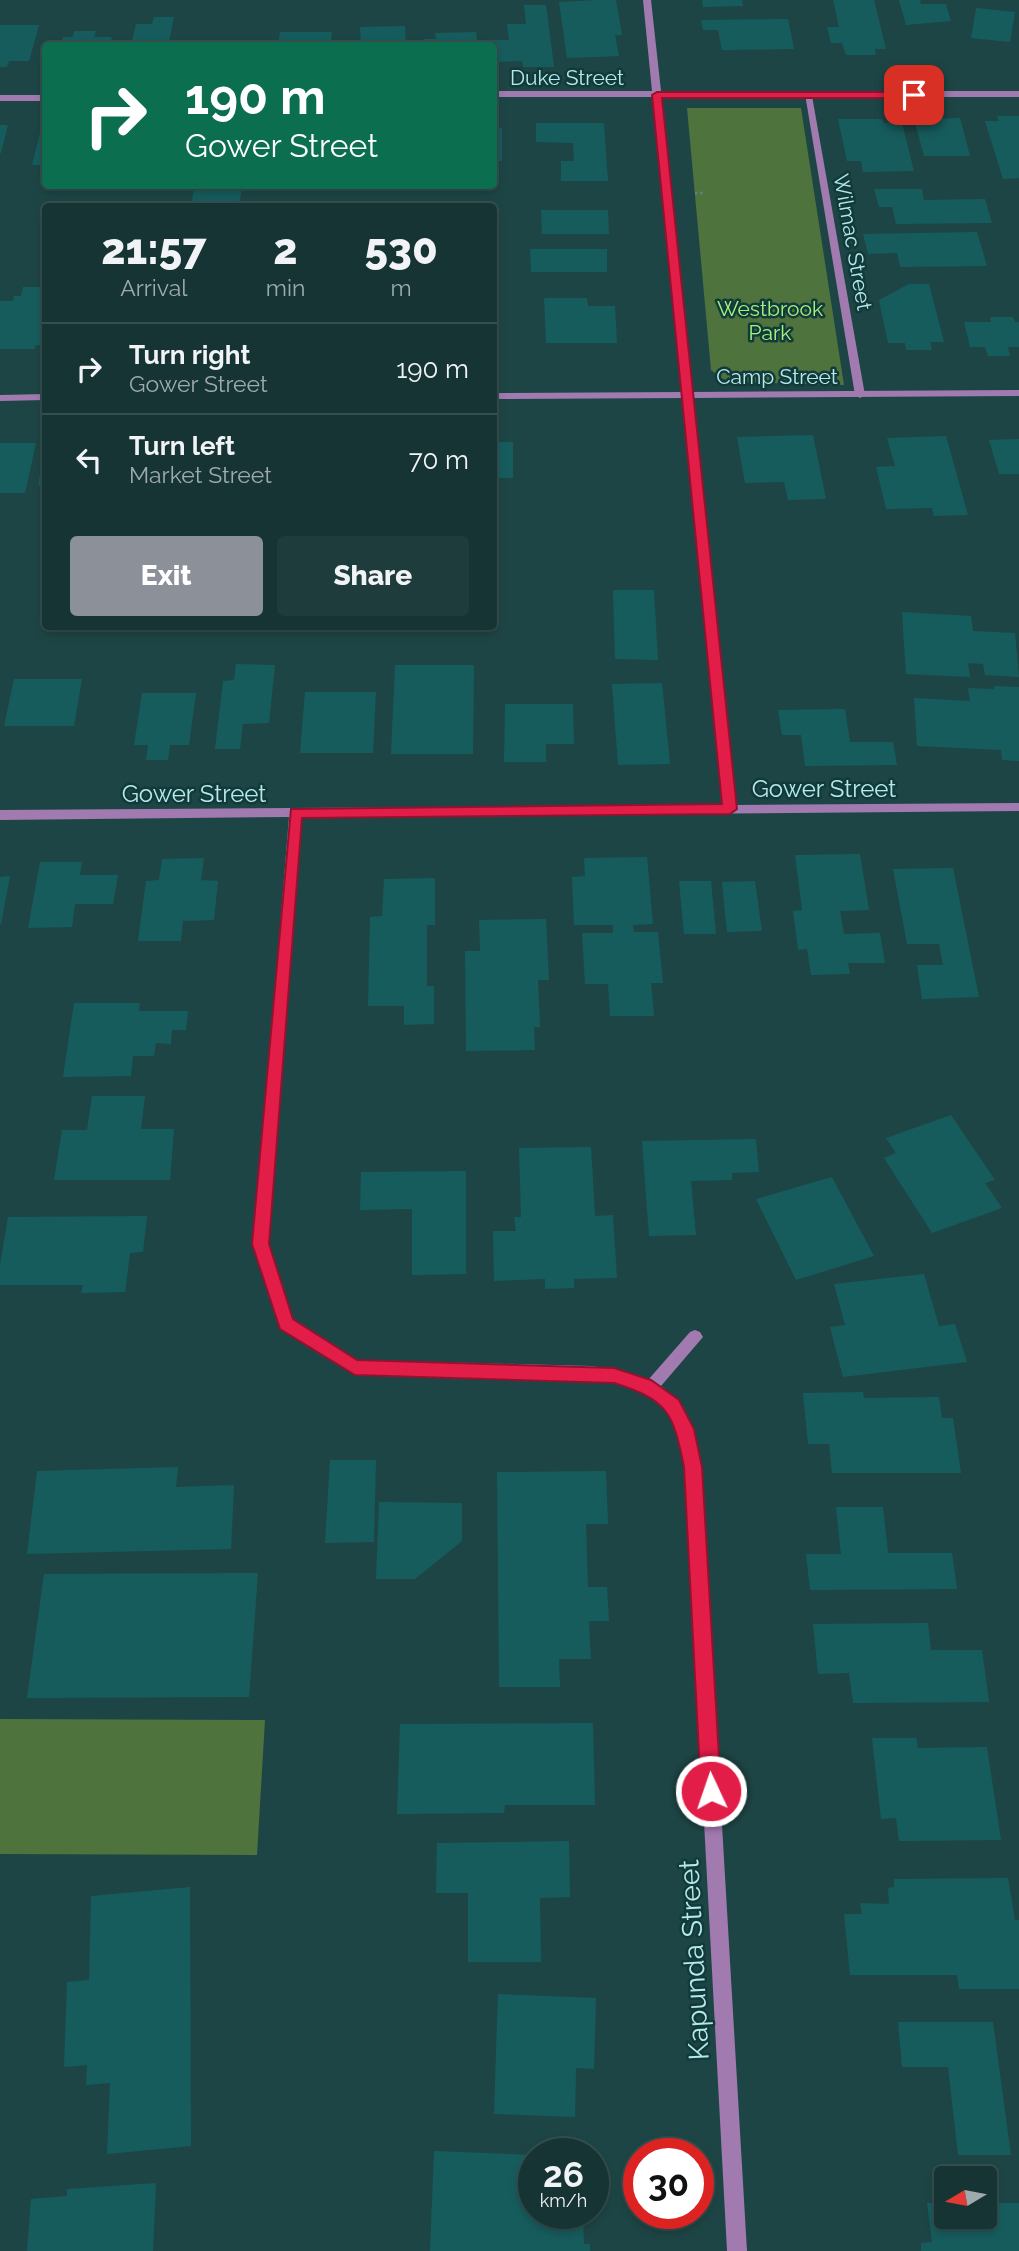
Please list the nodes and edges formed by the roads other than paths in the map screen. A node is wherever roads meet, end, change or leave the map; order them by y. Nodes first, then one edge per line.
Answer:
1 (648, 0) edge
2 (497, 94) edge
3 (1019, 94) edge
4 (657, 95) junction
5 (808, 96) junction
6 (0, 98) edge
7 (42, 98) edge
8 (1019, 393) edge
9 (860, 395) junction
10 (497, 396) edge
11 (688, 396) junction
12 (42, 397) edge
13 (0, 398) edge
14 (1019, 807) edge
15 (730, 809) junction
16 (296, 813) junction
17 (0, 815) edge
18 (695, 1337) dead end
19 (651, 1387) junction
20 (737, 2251) edge

1 - 4 street
2 - 4 street, Duke Street
3 - 5 street, Duke Street
4 - 5 street, Duke Street
4 - 11 street
5 - 9 street, Wilmac Street
6 - 7 street
8 - 9 street, Camp Street
9 - 11 street, Camp Street
10 - 11 street, Camp Street
11 - 15 street
12 - 13 street
14 - 15 street, Gower Street
15 - 16 street, Gower Street
16 - 17 street, Gower Street
16 - 19 street, Kapunda Street
18 - 19 street
19 - 20 street, Kapunda Street

